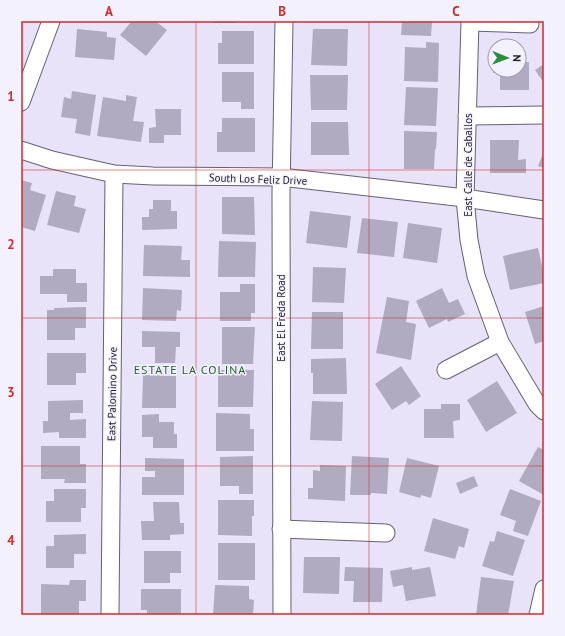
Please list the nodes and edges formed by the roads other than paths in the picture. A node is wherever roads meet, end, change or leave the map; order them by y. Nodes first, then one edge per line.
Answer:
1 (51, 21) edge
2 (284, 21) edge
3 (470, 21) edge
4 (530, 24) dead end
5 (21, 102) edge
6 (544, 114) edge
7 (467, 116) junction
8 (21, 150) edge
9 (114, 174) junction
10 (281, 177) junction
11 (466, 198) junction
12 (544, 210) edge
13 (500, 342) junction
14 (446, 370) dead end
15 (544, 411) edge
16 (281, 529) junction
17 (386, 533) dead end
18 (544, 590) edge
19 (110, 615) edge
20 (282, 615) edge
21 (538, 615) edge

1 - 5 street
2 - 10 street, East El Freda Road
3 - 4 street, East Calle de Caballos
3 - 7 street, East Calle de Caballos
6 - 7 street
7 - 11 street, East Calle de Caballos
8 - 9 street, South Los Feliz Drive
9 - 10 street, South Los Feliz Drive
9 - 19 street, East Palomino Drive
10 - 11 street, South Los Feliz Drive
10 - 16 street, East El Freda Road
11 - 12 street, South Los Feliz Drive
11 - 13 street, East Calle de Caballos
13 - 14 street
13 - 15 street, East Calle de Caballos
16 - 17 street
16 - 20 street, East El Freda Road
18 - 21 street

